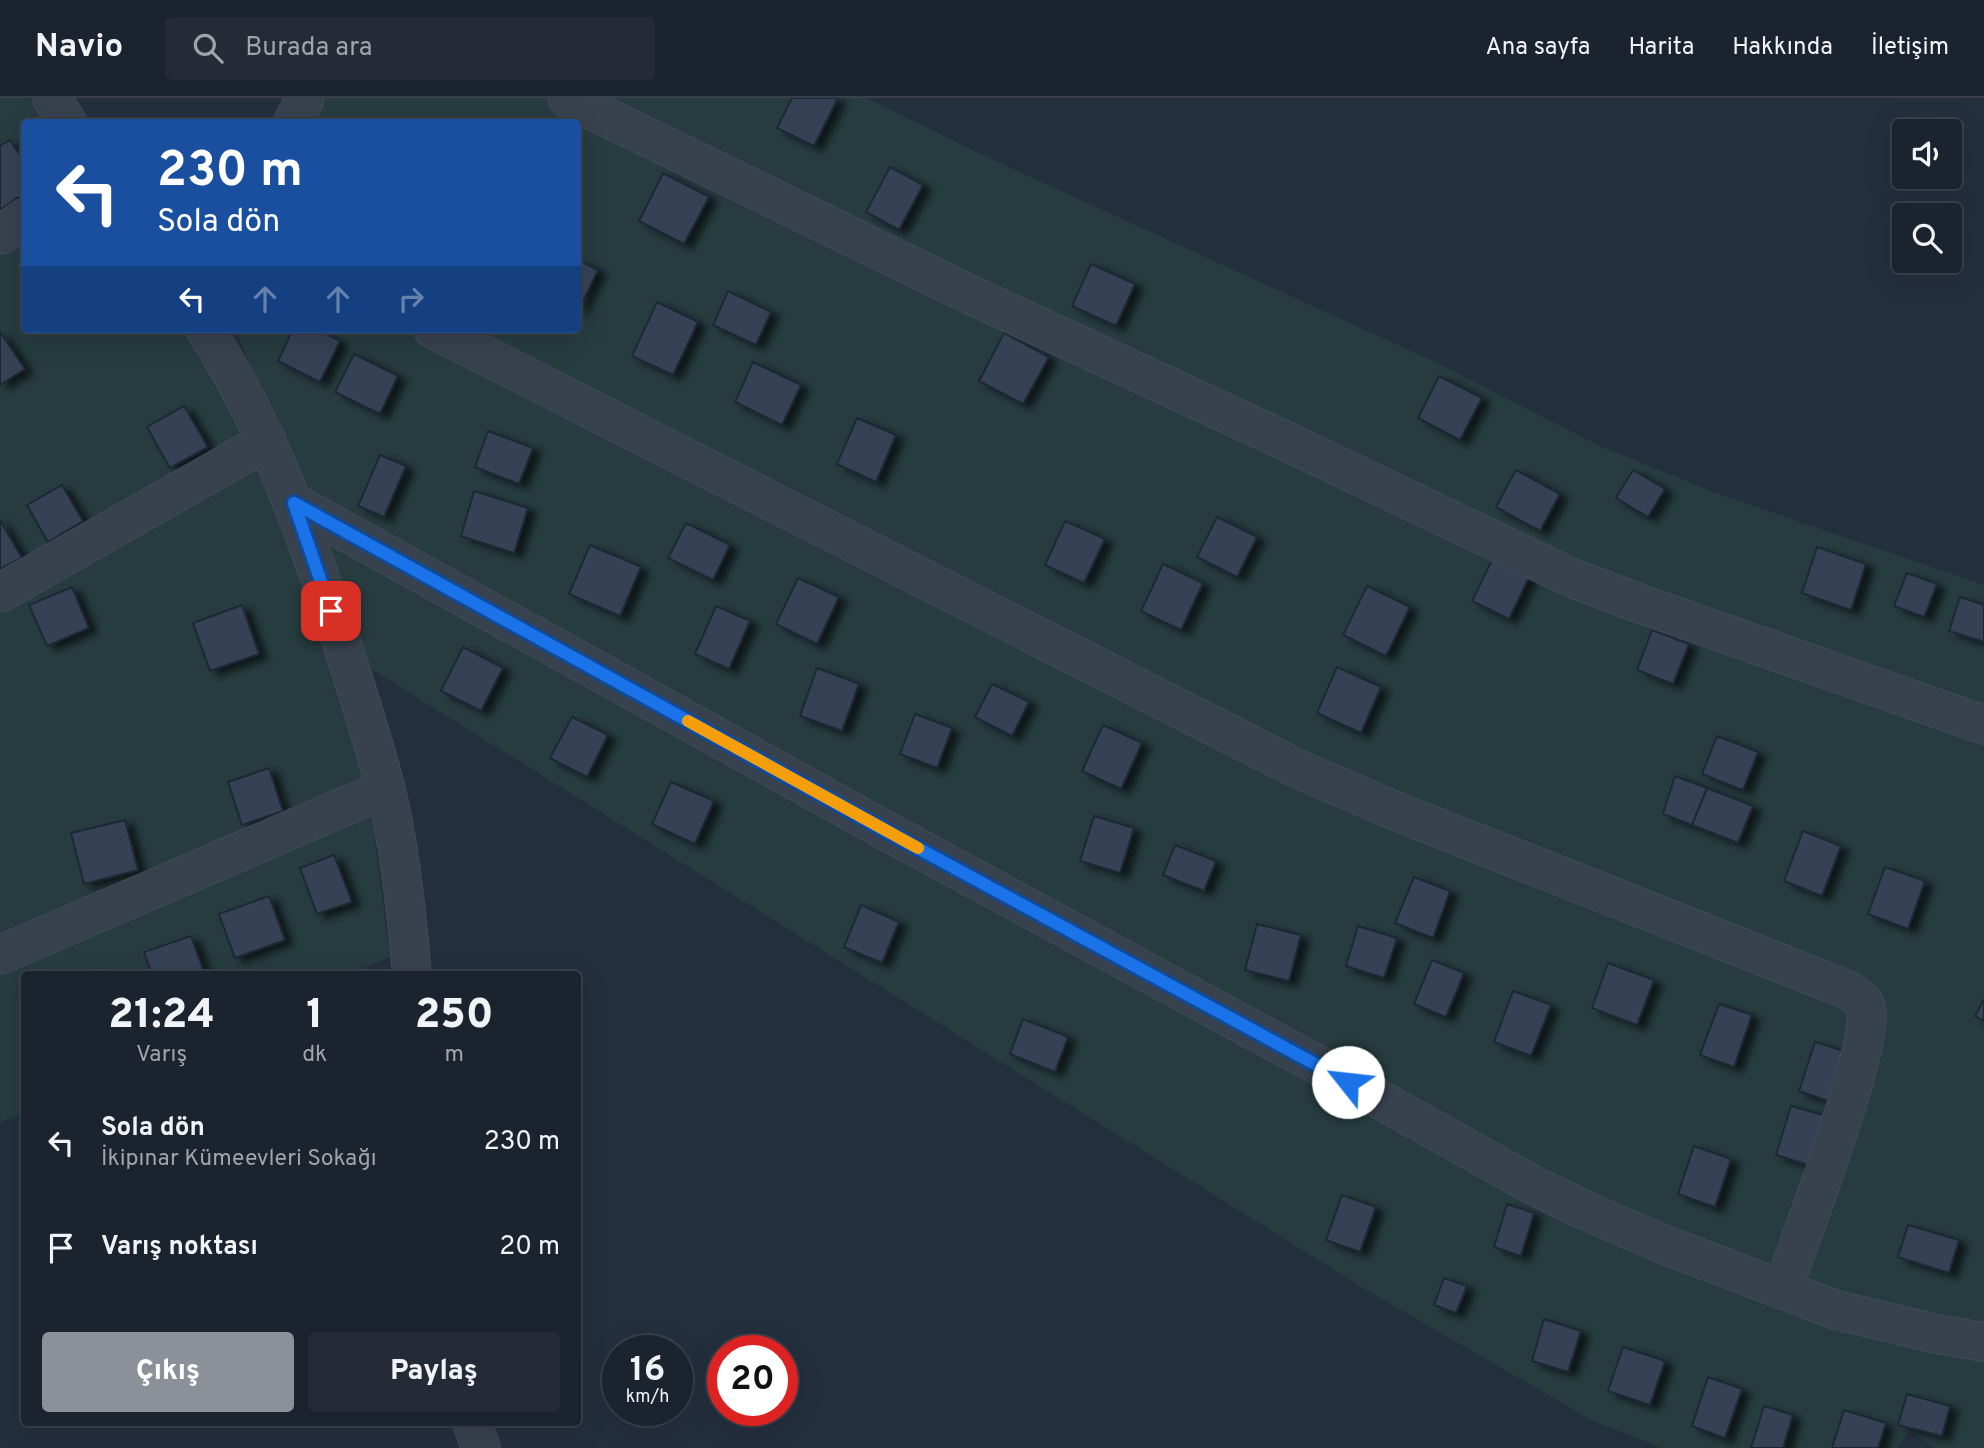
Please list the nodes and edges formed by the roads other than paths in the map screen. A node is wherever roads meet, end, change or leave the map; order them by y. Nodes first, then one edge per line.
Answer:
1 (52, 98) edge
2 (305, 98) edge
3 (567, 98) edge
4 (65, 119) edge
5 (294, 119) edge
6 (21, 220) edge
7 (0, 235) edge
8 (208, 333) edge
9 (441, 333) edge
10 (267, 441) junction
11 (294, 503) junction
12 (0, 593) edge
13 (1984, 726) edge
14 (385, 789) junction
15 (0, 955) edge
16 (412, 971) edge
17 (1783, 1288) junction
18 (1984, 1342) edge
19 (473, 1426) edge
20 (481, 1448) edge

1 - 4 street
2 - 5 street
3 - 13 street
6 - 7 street
8 - 10 street
9 - 17 street
10 - 11 street
10 - 12 street
11 - 14 street
11 - 17 street
14 - 15 street
14 - 16 street
17 - 18 street
19 - 20 street

